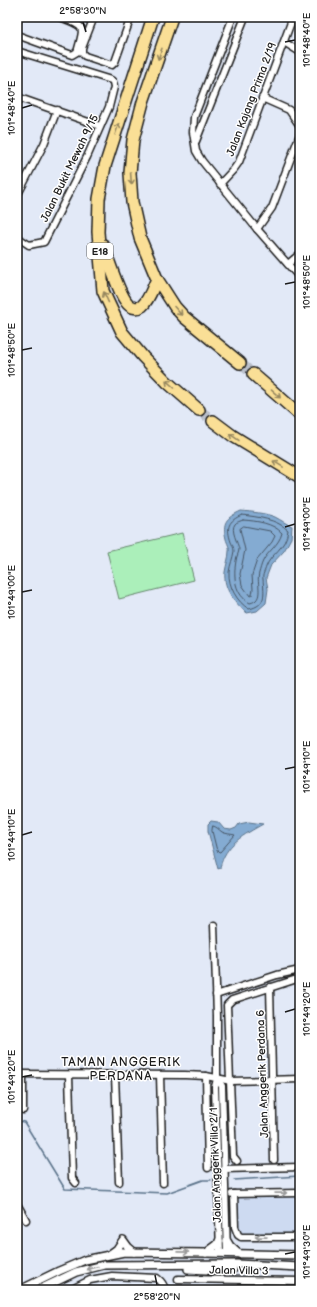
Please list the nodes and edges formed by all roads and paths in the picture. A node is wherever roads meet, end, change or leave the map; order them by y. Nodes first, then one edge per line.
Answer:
1 (19, 17) edge
2 (60, 17) edge
3 (94, 17) edge
4 (131, 17) edge
5 (153, 17) edge
6 (172, 17) edge
7 (233, 17) edge
8 (244, 17) edge
9 (293, 17) edge
10 (17, 22) edge
11 (17, 36) edge
12 (284, 42) junction
13 (17, 51) edge
14 (300, 52) edge
15 (17, 97) edge
16 (262, 98) junction
17 (57, 110) junction
18 (100, 126) junction
19 (300, 126) edge
20 (300, 134) edge
21 (195, 143) junction
22 (220, 184) junction
23 (17, 196) edge
24 (257, 229) junction
25 (98, 232) junction
26 (17, 237) edge
27 (300, 254) edge
28 (288, 264) junction
29 (157, 278) junction
30 (300, 278) edge
31 (240, 363) tunnel mouth
32 (253, 374) tunnel mouth
33 (199, 410) tunnel mouth
34 (300, 414) edge
35 (213, 421) tunnel mouth
36 (300, 477) edge
37 (214, 925) dead end
38 (300, 970) edge
39 (300, 978) edge
40 (270, 987) junction
41 (216, 995) junction
42 (20, 1074) edge
43 (69, 1075) junction
44 (114, 1075) junction
45 (160, 1075) junction
46 (206, 1076) junction
47 (217, 1079) junction
48 (300, 1079) edge
49 (272, 1080) junction
50 (230, 1081) junction
51 (23, 1110) dead end
52 (274, 1160) dead end
53 (237, 1161) dead end
54 (300, 1167) edge
55 (208, 1168) dead end
56 (225, 1169) junction
57 (119, 1182) dead end
58 (76, 1183) dead end
59 (163, 1183) dead end
60 (300, 1193) edge
61 (218, 1194) junction
62 (226, 1194) junction
63 (234, 1194) junction
64 (17, 1204) edge
65 (26, 1220) dead end
66 (300, 1237) edge
67 (223, 1241) junction
68 (134, 1252) junction
69 (206, 1253) junction
70 (110, 1254) junction
71 (239, 1254) junction
72 (224, 1255) junction
73 (300, 1255) edge
74 (161, 1264) junction
75 (218, 1264) junction
76 (229, 1264) junction
77 (243, 1265) junction
78 (300, 1267) edge
79 (178, 1279) dead end
80 (300, 1281) edge
81 (20, 1290) edge
82 (38, 1290) edge
83 (70, 1290) edge
84 (164, 1290) edge

1 - 10 street
2 - 11 street
3 - 4 street
25 -> 5 highway, E18
6 -> 29 highway
7 - 21 street
8 - 21 street
9 - 12 street, Jalan Kajang Prima 2/19
12 - 14 street
12 - 16 street, Jalan Kajang Prima 2/19
13 - 18 street, Jalan Bukit Mewah 9/15
15 - 17 street
16 - 19 street
16 - 22 street, Jalan Kajang Prima 2/19
17 - 18 street
17 - 23 street
18 - 26 street, Jalan Bukit Mewah 9/15
20 - 24 street
21 - 22 street
22 - 24 street
24 - 28 street
25 - 29 highway
33 -> 25 highway, E18
27 - 28 street
28 - 30 street
29 -> 31 highway
32 -> 34 highway
36 -> 35 highway
37 - 41 street, Jalan Anggerik Villa 2/1
38 - 41 street
39 - 40 street
40 - 49 street, Jalan Anggerik Perdana 6
40 - 50 street
41 - 47 street, Jalan Anggerik Villa 2/1
42 - 43 street
42 - 51 street
43 - 44 street
43 - 58 street
44 - 45 street
44 - 57 street
45 - 46 street
45 - 59 street
46 - 47 street
46 - 55 street
47 - 50 street
47 - 56 street, Jalan Anggerik Villa 2/1
47 - 61 street, Jalan Anggerik Villa 2/1
48 - 49 street
49 - 50 street
49 - 52 street, Jalan Anggerik Perdana 6
50 - 53 street
54 - 56 street
56 - 62 street, Jalan Anggerik Villa 2/1
63 -> 60 street
61 - 62 street
61 - 67 street, Jalan Anggerik Villa 2/1
62 - 63 street
62 - 67 street, Jalan Anggerik Villa 2/1
66 -> 63 street
64 - 65 street
67 - 69 street
67 - 71 street
67 - 72 street, Jalan Anggerik Villa 2/1
68 -> 69 street
68 - 70 street
68 - 70 street
69 - 72 street
70 - 81 street
71 - 72 street
71 - 73 street
72 - 75 street
72 - 76 street
74 - 75 street
74 - 77 street
74 -> 82 street
75 - 76 street
76 - 77 street
77 - 78 street
79 - 80 street, Jalan Villa 3
83 - 84 street

